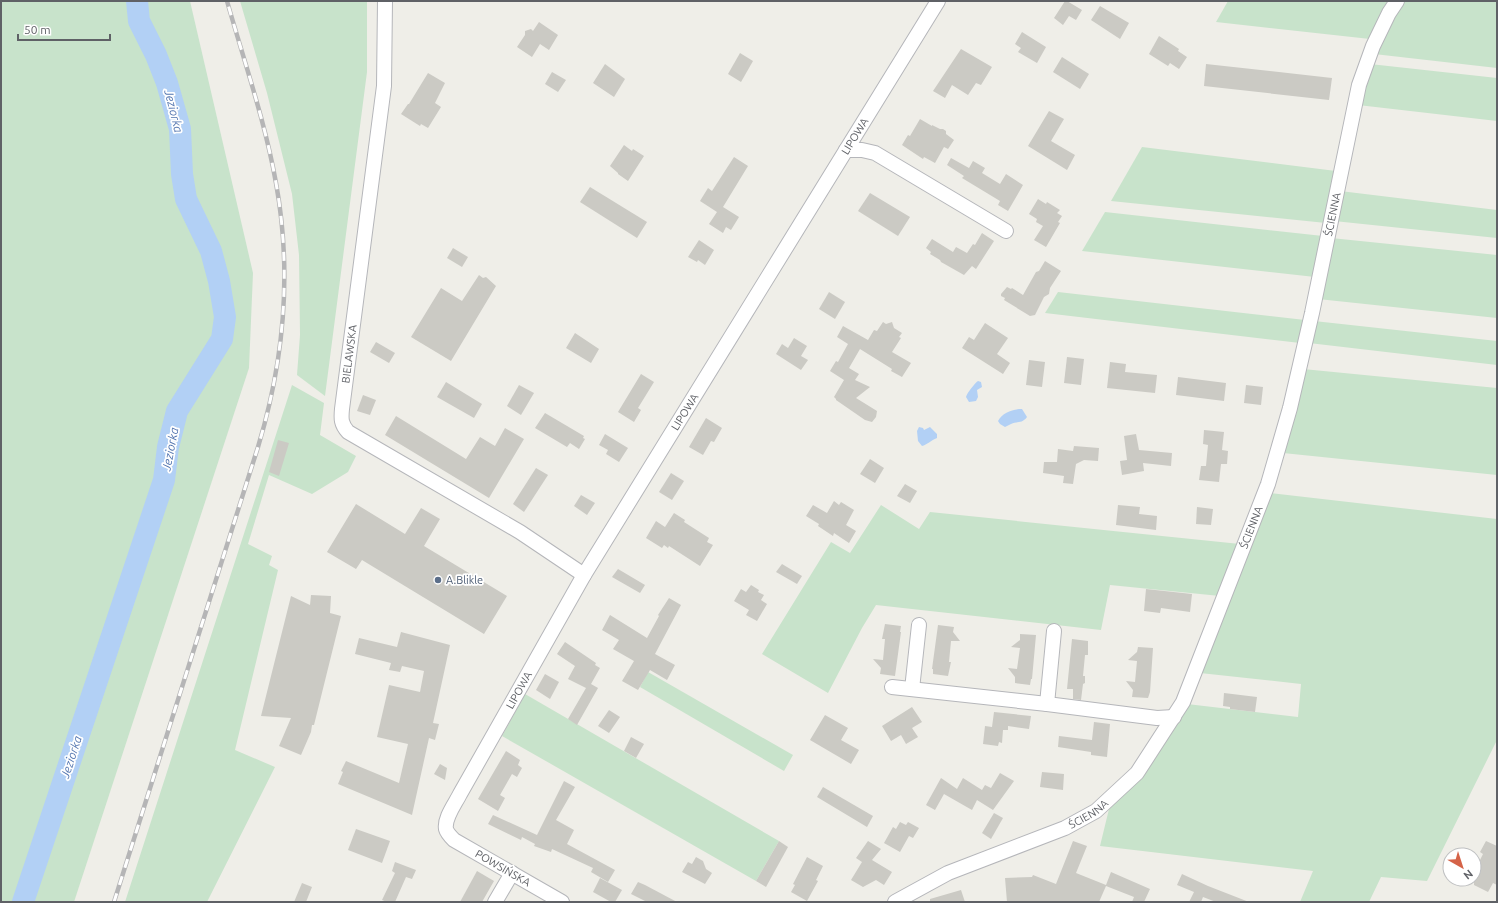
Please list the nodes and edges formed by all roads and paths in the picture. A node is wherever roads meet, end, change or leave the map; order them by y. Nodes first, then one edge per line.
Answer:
1 (384, 1) edge
2 (938, 1) edge
3 (1396, 1) edge
4 (846, 150) junction
5 (1006, 231) dead end
6 (584, 575) junction
7 (919, 625) dead end
8 (1054, 631) dead end
9 (892, 687) dead end
10 (912, 690) junction
11 (1046, 704) junction
12 (1174, 717) junction
13 (446, 830) joint
14 (512, 873) junction
15 (495, 902) edge
16 (562, 902) edge
17 (895, 902) edge

1 - 6 street, BIELAWSKA
2 - 4 street, LIPOWA
3 - 12 street, ŚCIENNA
4 - 5 street
4 - 6 street, LIPOWA
6 - 13 street, LIPOWA
7 - 10 street
8 - 11 street
9 - 10 street
10 - 11 street
11 - 12 street
12 - 17 street, ŚCIENNA
13 - 14 street, POWSIŃSKA
14 - 15 street
14 - 16 street, POWSIŃSKA

